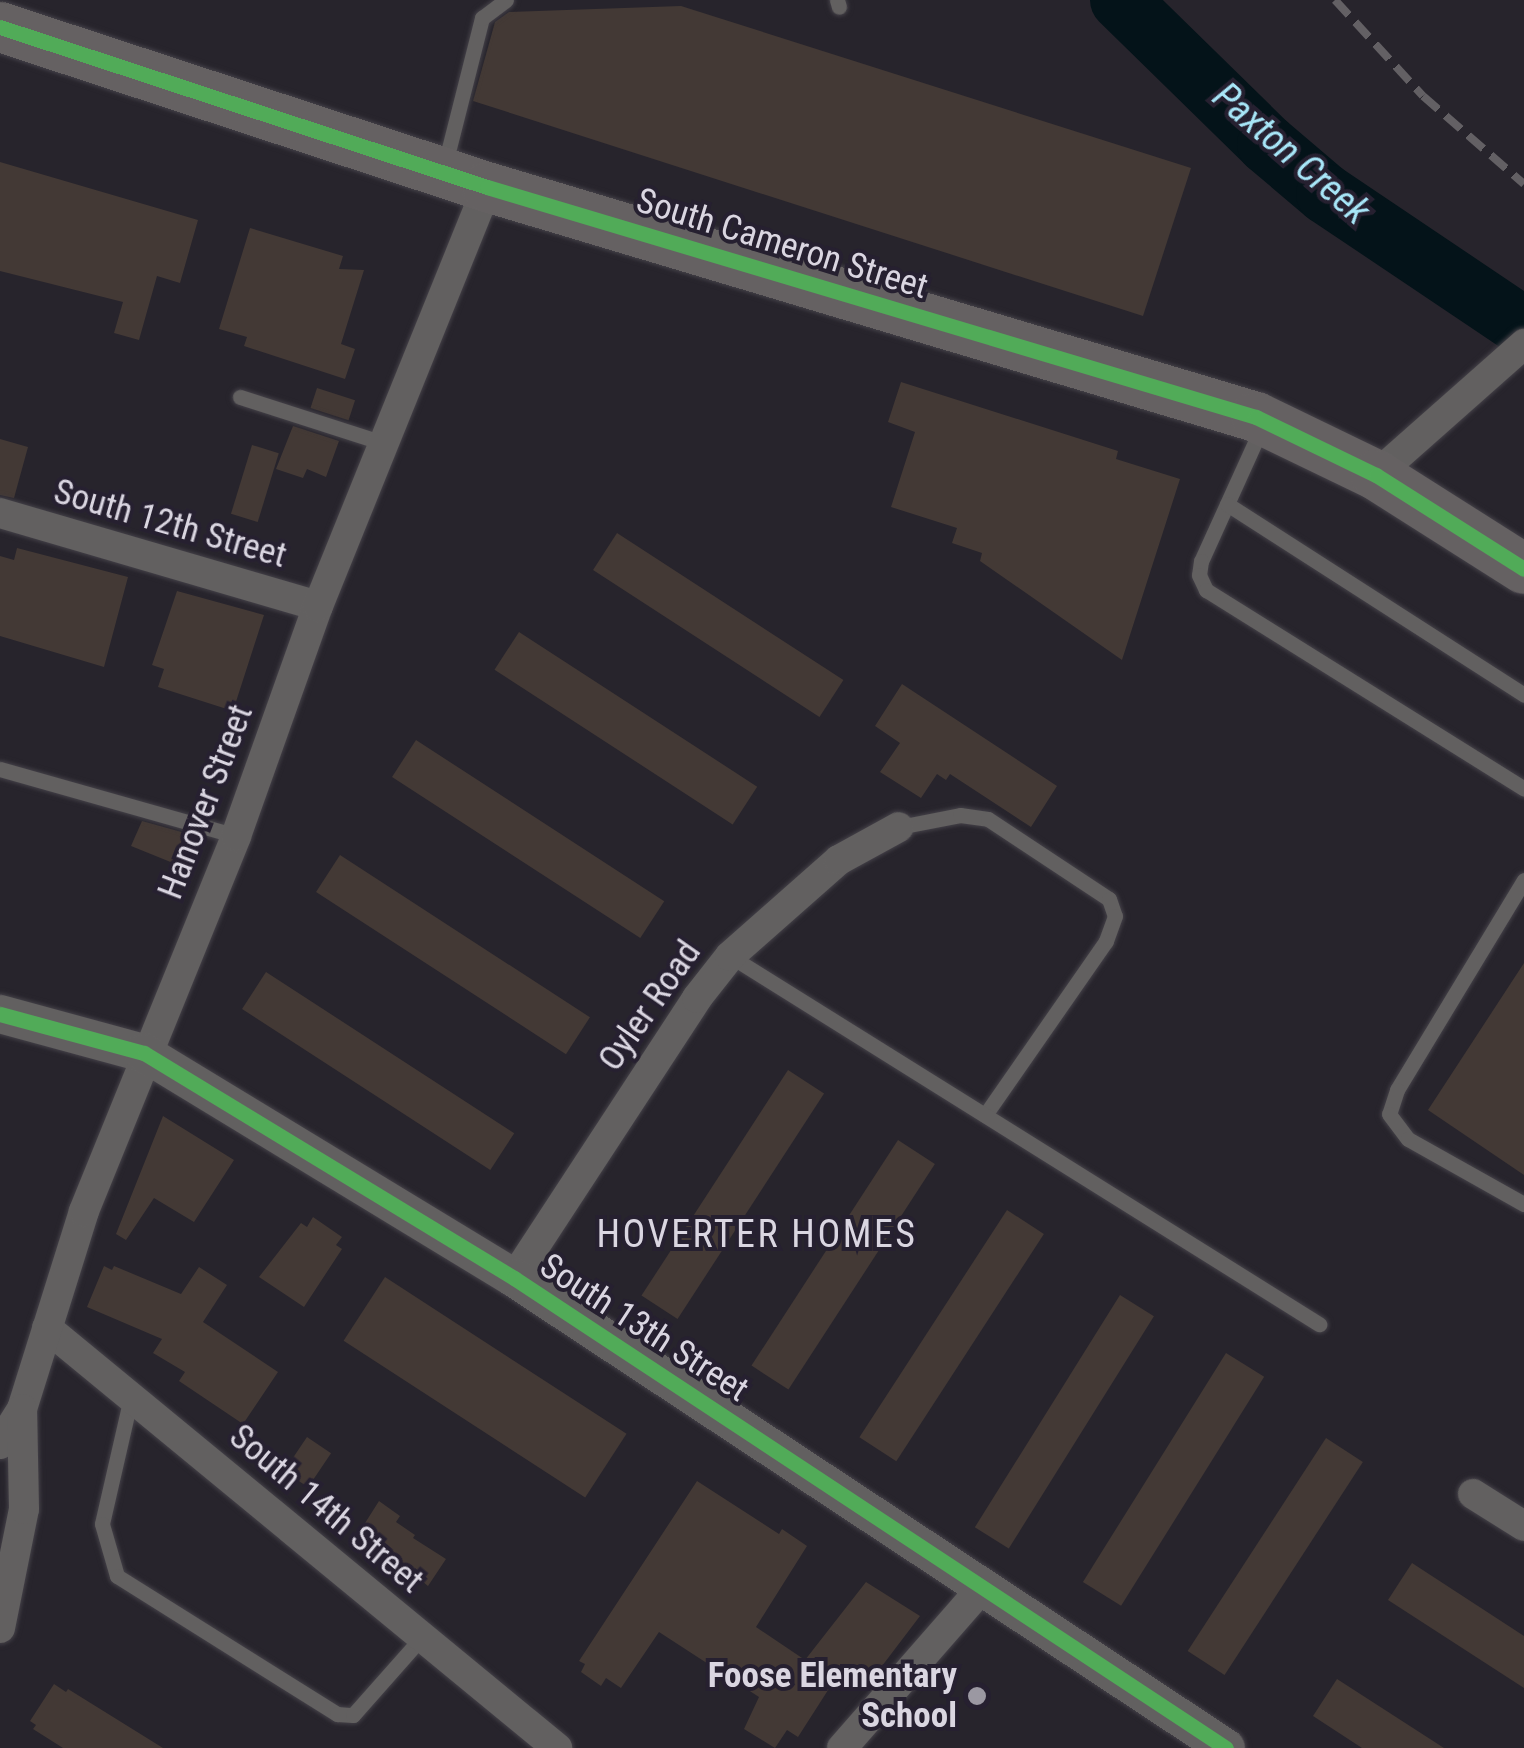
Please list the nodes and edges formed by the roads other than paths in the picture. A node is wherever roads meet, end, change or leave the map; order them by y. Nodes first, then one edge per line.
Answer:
1 (506, 0) edge
2 (0, 28) edge
3 (465, 180) junction
4 (1521, 346) edge
5 (240, 397) dead end
6 (1264, 421) junction
7 (383, 443) junction
8 (1376, 474) junction
9 (1227, 504) junction
10 (0, 514) edge
11 (1524, 569) edge
12 (318, 606) junction
13 (1524, 695) edge
14 (0, 770) edge
15 (1524, 789) edge
16 (900, 827) joint
17 (236, 836) junction
18 (1524, 880) edge
19 (730, 956) junction
20 (0, 1014) edge
21 (144, 1053) junction
22 (985, 1115) junction
23 (1524, 1204) edge
24 (514, 1278) junction
25 (1319, 1324) dead end
26 (47, 1328) junction
27 (131, 1397) junction
28 (11, 1406) edge
29 (0, 1444) edge
30 (1473, 1494) dead end
31 (1524, 1526) edge
32 (983, 1587) junction
33 (0, 1628) edge
34 (422, 1637) junction
35 (557, 1748) edge
36 (842, 1748) edge
37 (1226, 1748) edge

1 - 3 lane
2 - 3 main road, South Cameron Street
3 - 6 main road, South Cameron Street
3 - 7 street, Hanover Street
4 - 8 street
5 - 7 lane
6 - 8 main road, South Cameron Street
6 - 9 lane
7 - 12 street, Hanover Street
8 - 11 main road, South Cameron Street
9 - 13 lane
9 - 15 lane
10 - 12 street, South 12th Street
12 - 17 street, Hanover Street
14 - 17 lane
16 - 19 street, Oyler Road
16 - 22 lane
17 - 21 street, Hanover Street
18 - 23 lane
19 - 22 lane
19 - 24 street, Oyler Road
20 - 21 street, South 13th Street
21 - 24 street, South 13th Street
21 - 26 street, Hanover Street
22 - 25 lane
24 - 32 street, South 13th Street
26 - 27 street, South 14th Street
26 - 28 street, Hanover Street
27 - 34 street, South 14th Street
27 - 34 lane
28 - 29 street, Hanover Street
28 - 33 street
30 - 31 street
32 - 36 street
32 - 37 street, South 13th Street
34 - 35 street, South 14th Street

